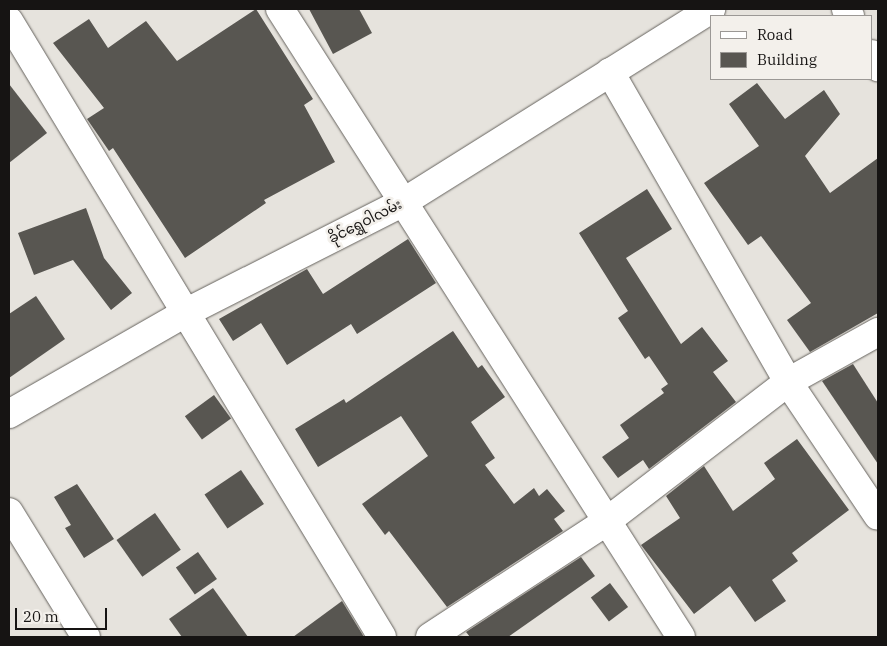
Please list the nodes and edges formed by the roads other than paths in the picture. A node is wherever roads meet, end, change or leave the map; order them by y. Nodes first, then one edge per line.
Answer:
1 (15, 9) edge
2 (280, 9) edge
3 (711, 9) edge
4 (9, 13) edge
5 (9, 21) edge
6 (872, 56) edge
7 (878, 67) edge
8 (610, 72) junction
9 (402, 203) junction
10 (185, 313) junction
11 (878, 332) edge
12 (788, 382) junction
13 (9, 414) edge
14 (9, 512) edge
15 (878, 516) edge
16 (606, 521) junction
17 (86, 637) edge
18 (382, 637) edge
19 (430, 637) edge
20 (681, 637) edge

1 - 4 street
2 - 9 street
3 - 8 street, ခိုင်ရွှေဝါလမ်း
5 - 10 street
6 - 7 street
8 - 9 street, ခိုင်ရွှေဝါလမ်း
8 - 12 street
9 - 10 street, ခိုင်ရွှေဝါလမ်း
9 - 16 street
10 - 13 street, ခိုင်ရွှေဝါလမ်း
10 - 18 street
11 - 12 street
12 - 15 street
12 - 16 street
14 - 17 street
16 - 19 street
16 - 20 street

